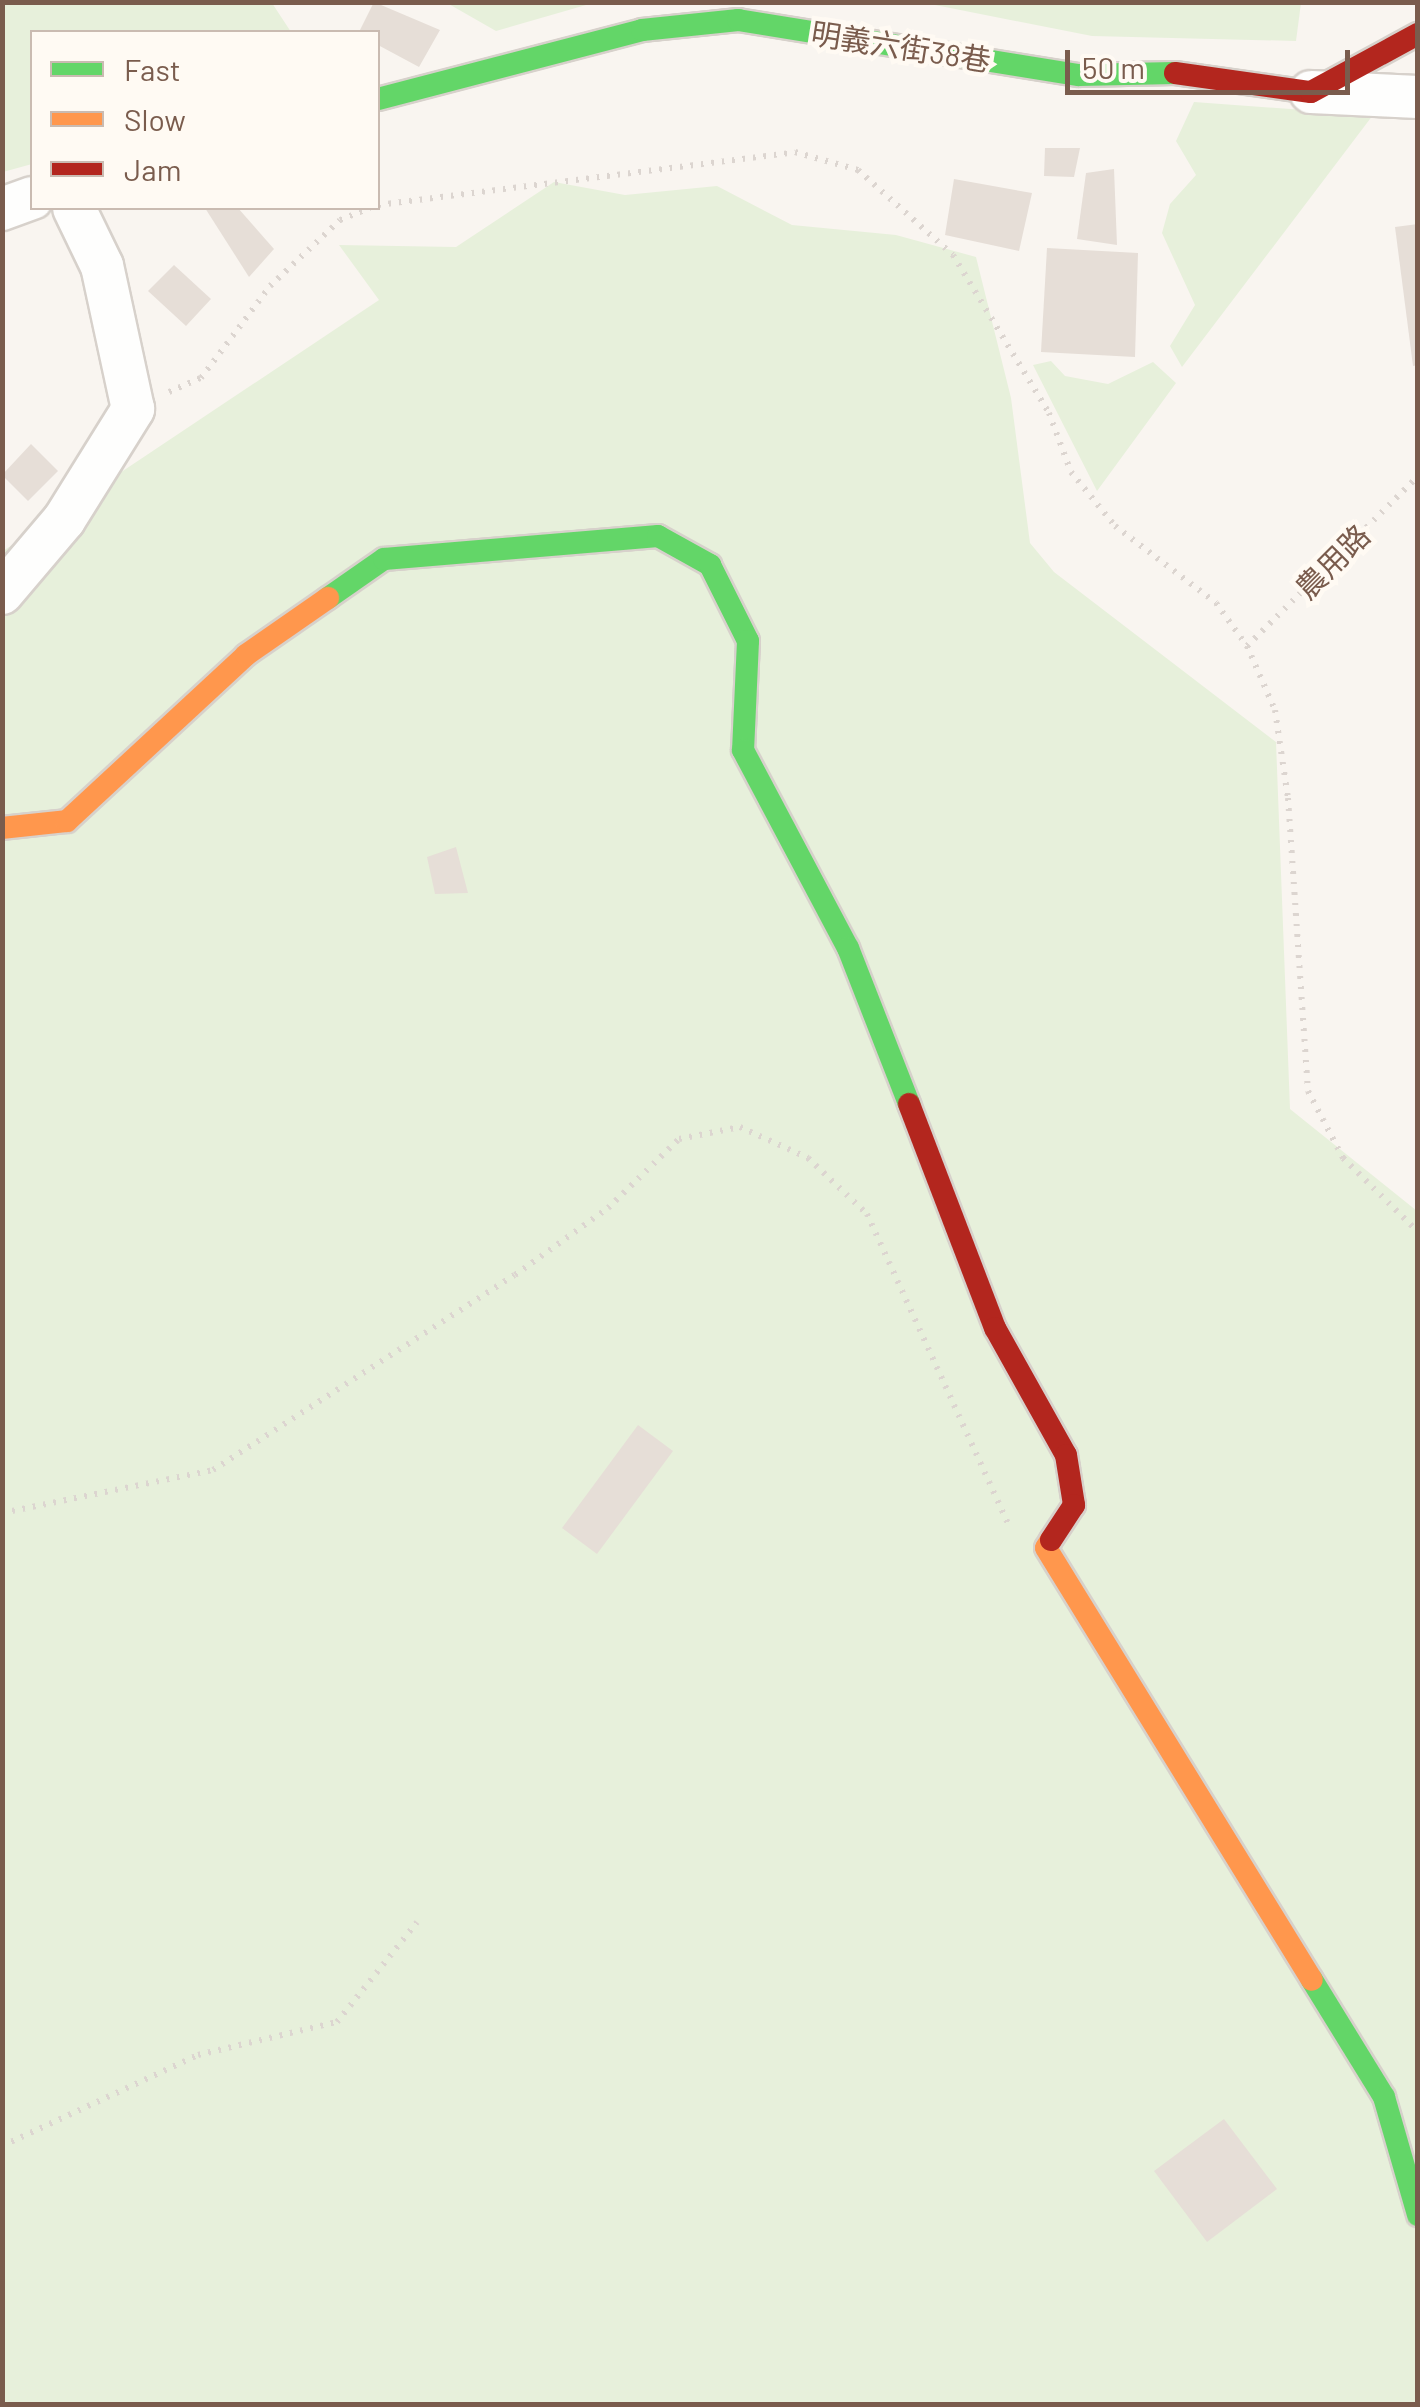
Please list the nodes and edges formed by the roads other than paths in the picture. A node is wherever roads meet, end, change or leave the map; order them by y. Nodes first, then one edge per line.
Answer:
1 (1418, 34) edge
2 (1311, 92) junction
3 (380, 97) edge
4 (1418, 97) edge
5 (30, 199) edge
6 (2, 210) edge
7 (75, 210) edge
8 (2, 593) edge
9 (2, 828) edge
10 (1418, 2215) edge

1 - 2 street
2 - 3 street, 明義六街38巷
2 - 4 street
5 - 6 street
7 - 8 street
9 - 10 street

